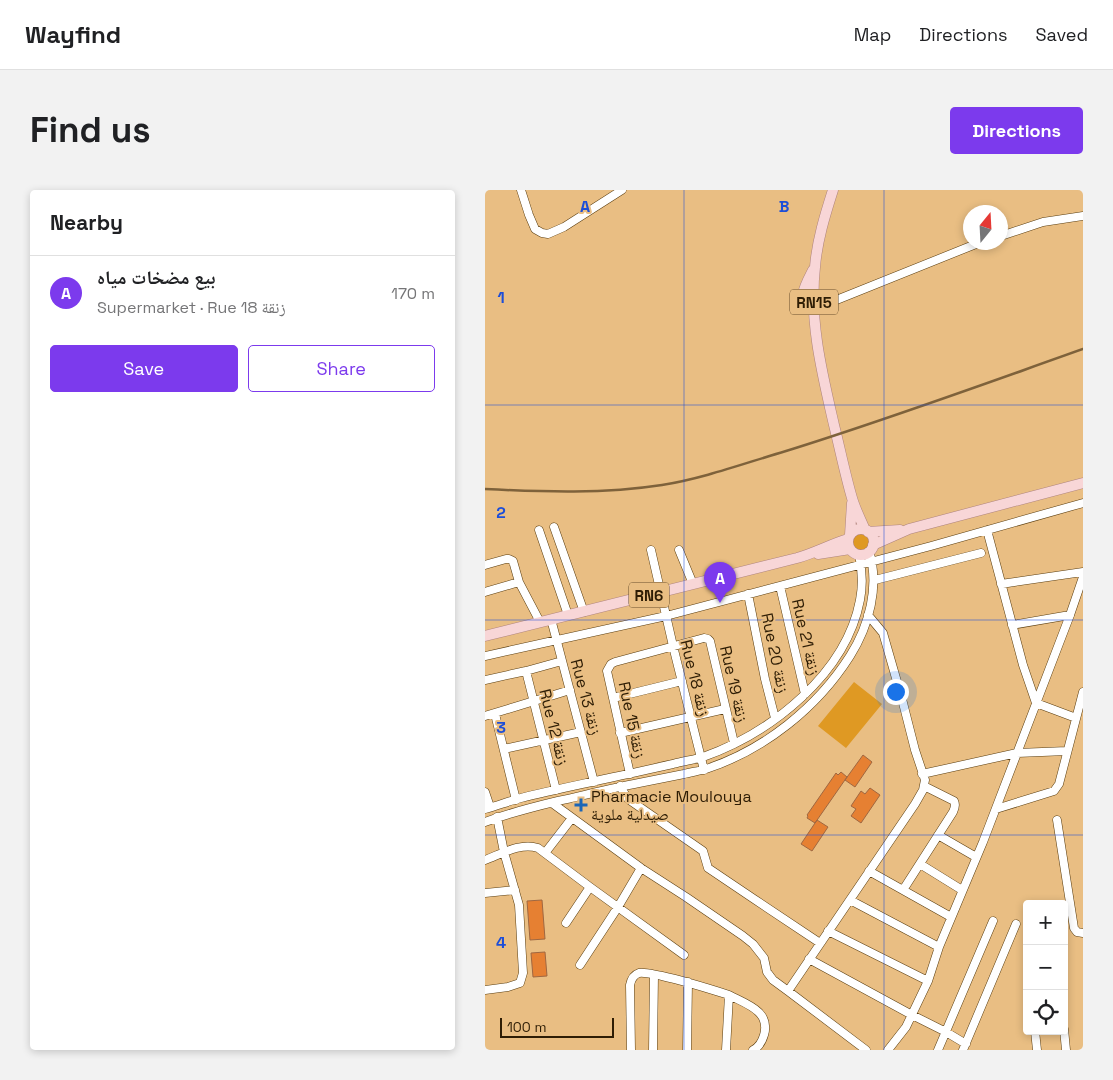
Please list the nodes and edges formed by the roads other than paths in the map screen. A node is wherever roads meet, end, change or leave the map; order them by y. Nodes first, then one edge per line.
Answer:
1 (521, 190) edge
2 (622, 190) edge
3 (833, 190) edge
4 (1083, 216) edge
5 (1008, 234) edge
6 (963, 249) edge
7 (814, 309) junction
8 (1083, 483) edge
9 (852, 500) junction
10 (1083, 503) edge
11 (554, 527) dead end
12 (909, 529) junction
13 (539, 530) dead end
14 (987, 530) junction
15 (867, 531) junction
16 (651, 550) dead end
17 (679, 550) dead end
18 (860, 550) junction
19 (981, 553) dead end
20 (485, 565) edge
21 (1083, 572) edge
22 (1083, 577) edge
23 (875, 580) dead end
24 (519, 582) junction
25 (693, 584) junction
26 (1001, 584) junction
27 (780, 586) junction
28 (485, 592) edge
29 (661, 592) junction
30 (749, 594) junction
31 (583, 612) junction
32 (568, 615) junction
33 (868, 615) junction
34 (1070, 615) junction
35 (666, 616) junction
36 (551, 619) junction
37 (540, 622) junction
38 (1012, 625) junction
39 (485, 636) edge
40 (557, 640) junction
41 (673, 646) junction
42 (485, 656) edge
43 (562, 661) junction
44 (526, 671) junction
45 (485, 680) edge
46 (682, 681) junction
47 (570, 690) junction
48 (1083, 692) edge
49 (805, 694) junction
50 (613, 698) junction
51 (534, 701) junction
52 (1036, 703) junction
53 (725, 709) junction
54 (495, 714) junction
55 (485, 716) edge
56 (691, 717) junction
57 (775, 718) junction
58 (1076, 718) junction
59 (581, 732) junction
60 (620, 733) junction
61 (543, 740) junction
62 (734, 743) junction
63 (503, 749) junction
64 (1067, 751) junction
65 (1017, 753) junction
66 (701, 757) junction
67 (704, 770) junction
68 (629, 774) junction
69 (922, 774) junction
70 (594, 782) junction
71 (620, 786) junction
72 (924, 786) junction
73 (556, 790) junction
74 (485, 792) edge
75 (516, 800) junction
76 (552, 803) junction
77 (487, 808) edge
78 (996, 809) junction
79 (497, 817) junction
80 (572, 818) junction
81 (1057, 820) dead end
82 (485, 822) edge
83 (938, 835) junction
84 (504, 852) junction
85 (545, 853) junction
86 (977, 858) junction
87 (485, 860) edge
88 (920, 864) junction
89 (641, 868) junction
90 (869, 871) junction
91 (590, 887) junction
92 (515, 890) junction
93 (903, 890) junction
94 (963, 890) junction
95 (485, 893) edge
96 (850, 900) junction
97 (618, 908) junction
98 (951, 917) junction
99 (993, 921) dead end
100 (566, 923) dead end
101 (1016, 924) dead end
102 (828, 931) junction
103 (1083, 933) edge
104 (820, 943) junction
105 (939, 947) junction
106 (684, 955) dead end
107 (809, 959) junction
108 (580, 965) dead end
109 (654, 975) junction
110 (928, 981) junction
111 (687, 982) junction
112 (485, 990) edge
113 (788, 991) junction
114 (729, 995) junction
115 (912, 1015) junction
116 (946, 1032) junction
117 (1035, 1035) edge
118 (1065, 1035) edge
119 (964, 1047) edge
120 (631, 1050) edge
121 (653, 1050) edge
122 (687, 1050) edge
123 (726, 1050) edge
124 (753, 1050) edge
125 (866, 1050) edge
126 (888, 1050) edge
127 (938, 1050) edge
128 (1037, 1050) edge
129 (1066, 1050) edge

1 - 2 street
3 - 7 main road, RN15
4 - 5 street
6 - 7 street
7 - 9 main road, RN15
8 - 12 main road, RN6
9 - 15 main road, RN15
9 - 18 main road, RN15
10 - 14 street
11 - 31 street
12 - 15 main road, RN6
12 - 18 main road, RN6
13 - 32 street
14 - 18 street
14 - 26 street
15 - 18 main road
15 - 18 main road, RN6
16 - 29 street, Rue 18 زنقة
17 - 25 street
18 - 25 main road, RN6
18 - 27 street
18 - 33 street
18 - 49 street
19 - 23 street
20 - 24 street
21 - 26 street
22 - 34 street
24 - 28 street
24 - 37 street
25 - 29 main road, RN6
26 - 38 street
27 - 30 street
27 - 49 street, Rue 21 زنقة
29 - 31 main road, RN6
29 - 35 street, Rue 18 زنقة
30 - 35 street
30 - 57 street, Rue 20 زنقة
31 - 32 main road, RN6
32 - 36 main road, RN6
33 - 67 street
33 - 69 street
34 - 38 street
34 - 52 street
35 - 40 street
35 - 41 street, Rue 18 زنقة
36 - 37 main road, RN6
36 - 40 street, Rue 13 زنقة
37 - 39 main road, RN6
38 - 52 street
40 - 42 street
40 - 43 street, Rue 13 زنقة
41 - 46 street, Rue 18 زنقة
41 - 50 street, Rue 15 زنقة
41 - 53 street, Rue 19 زنقة
43 - 44 street
43 - 47 street, Rue 13 زنقة
44 - 45 street
44 - 51 street, Rue 12 زنقة
46 - 50 street
46 - 56 street, Rue 18 زنقة
47 - 51 street
47 - 59 street, Rue 13 زنقة
48 - 58 street
49 - 57 street
50 - 60 street, Rue 15 زنقة
51 - 54 street
51 - 61 street, Rue 12 زنقة
52 - 58 street
52 - 65 street
53 - 56 street
53 - 62 street, Rue 19 زنقة
54 - 55 street
54 - 63 street
56 - 60 street
56 - 66 street, Rue 18 زنقة
57 - 62 street
58 - 64 street
59 - 61 street
59 - 70 street, Rue 13 زنقة
60 - 68 street, Rue 15 زنقة
61 - 63 street
61 - 73 street, Rue 12 زنقة
62 - 66 street
63 - 75 street
64 - 65 street
64 - 78 street
65 - 69 street
65 - 78 street
66 - 67 street, Rue 18 زنقة
66 - 68 street
67 - 71 street
68 - 70 street
69 - 72 street
70 - 73 street
71 - 76 street
71 - 104 street
72 - 83 street
72 - 90 street
73 - 75 street
74 - 77 street
75 - 77 street
76 - 79 street
76 - 80 street
78 - 86 street
79 - 82 street
79 - 84 street
80 - 85 street
80 - 89 street
81 - 103 street
83 - 86 street
83 - 88 street
84 - 85 street
84 - 87 street
84 - 92 street
85 - 91 street
86 - 94 street
88 - 93 street
88 - 94 street
89 - 97 street
89 - 113 street
90 - 93 street
90 - 96 street
91 - 97 street
91 - 100 street
92 - 95 street
92 - 112 street
93 - 98 street
94 - 98 street
96 - 102 street
96 - 105 street
97 - 106 street
97 - 108 street
98 - 105 street
99 - 116 street
101 - 119 street
102 - 104 street
102 - 110 street
104 - 107 street
105 - 110 street
107 - 113 street
107 - 115 street
109 - 111 street
109 - 120 street
109 - 121 street
110 - 115 street
111 - 114 street
111 - 122 street
113 - 125 street
114 - 123 street
114 - 124 street
115 - 116 street
115 - 126 street
116 - 119 street
116 - 127 street
117 - 128 street
118 - 129 street

